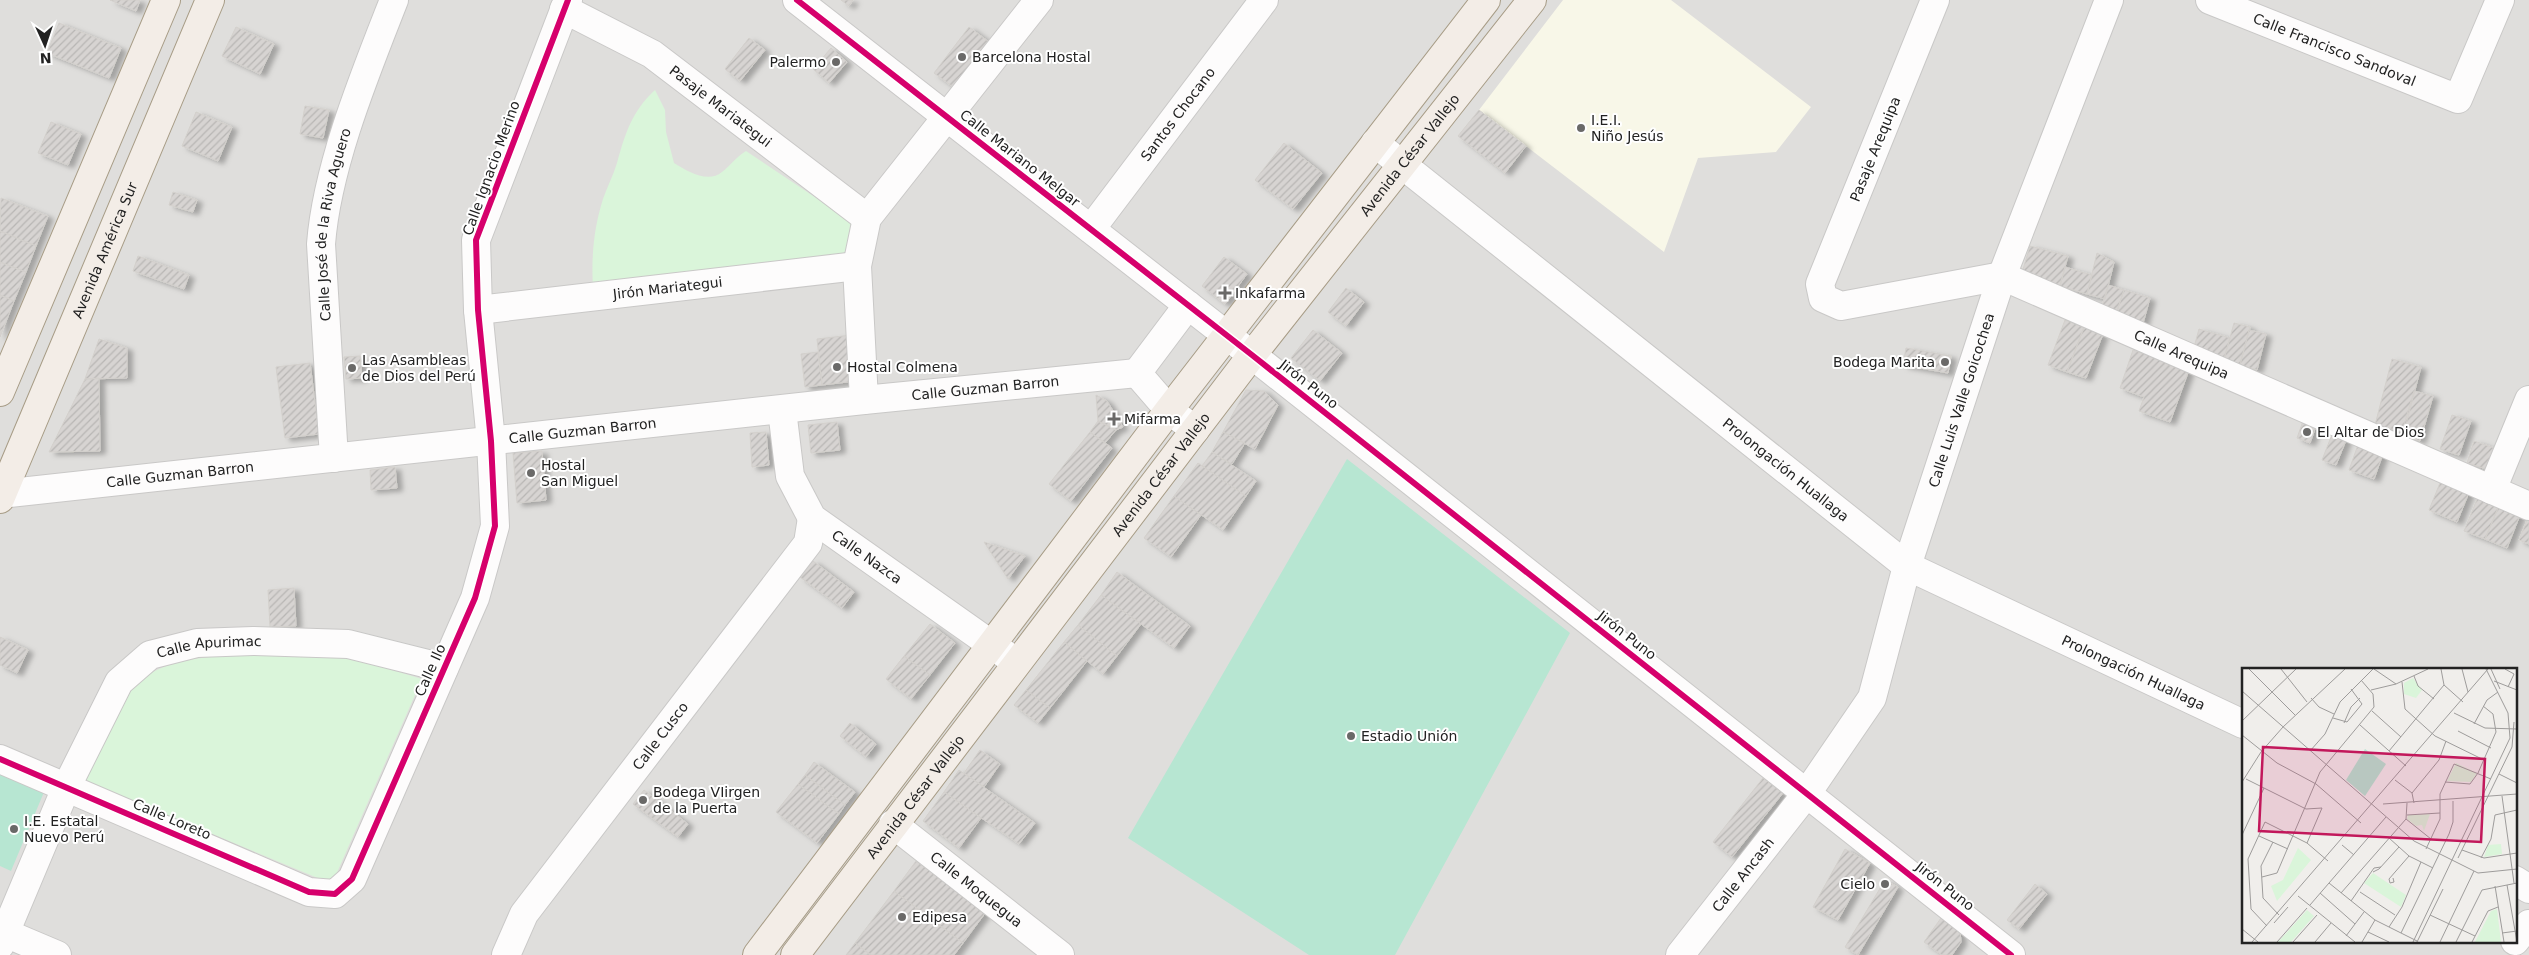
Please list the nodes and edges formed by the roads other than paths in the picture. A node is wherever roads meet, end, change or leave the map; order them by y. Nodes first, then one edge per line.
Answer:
1 (166, 0) edge
2 (210, 0) edge
3 (394, 0) edge
4 (797, 0) edge
5 (1039, 0) edge
6 (1264, 0) edge
7 (1486, 0) edge
8 (1532, 0) edge
9 (1935, 0) edge
10 (2109, 0) edge
11 (2210, 0) edge
12 (2500, 0) edge
13 (566, 5) edge
14 (948, 118) junction
15 (1375, 143) junction
16 (1402, 165) junction
17 (867, 218) junction
18 (1091, 229) junction
19 (857, 266) junction
20 (2002, 276) junction
21 (1188, 305) junction
22 (478, 310) junction
23 (1227, 335) junction
24 (1252, 355) junction
25 (1137, 373) junction
26 (0, 392) edge
27 (864, 400) junction
28 (2529, 400) edge
29 (782, 410) junction
30 (1169, 410) junction
31 (1195, 430) junction
32 (491, 441) junction
33 (334, 458) junction
34 (2492, 490) junction
35 (1, 496) edge
36 (2529, 506) edge
37 (812, 518) junction
38 (1907, 566) junction
39 (993, 645) junction
40 (1016, 662) junction
41 (444, 668) junction
42 (2242, 724) edge
43 (0, 759) edge
44 (66, 788) junction
45 (1807, 793) junction
46 (893, 824) junction
47 (832, 857) junction
48 (856, 874) junction
49 (2516, 881) edge
50 (2529, 889) edge
51 (336, 894) joint
52 (2529, 924) edge
53 (3, 939) edge
54 (2516, 940) edge
55 (2514, 942) edge
56 (1993, 950) edge
57 (57, 955) edge
58 (506, 955) edge
59 (757, 955) edge
60 (795, 955) edge
61 (1060, 955) edge
62 (1680, 955) edge
63 (2504, 955) edge

1 - 26 main road
2 - 35 main road, Avenida América Sur
3 - 33 street, Calle José de la Riva Aguero
4 - 14 street, Calle Mariano Melgar
5 - 14 street
6 - 18 street, Santos Chocano
7 - 15 main road, Avenida César Vallejo
8 - 16 main road, Avenida César Vallejo
9 - 20 street, Pasaje Arequipa
10 - 20 street, Calle Luis Valle Goicochea
11 - 12 street, Calle Francisco Sandoval
13 - 17 street, Pasaje Mariategui
13 - 22 street, Calle Ignacio Merino
14 - 17 street
14 - 18 street, Calle Mariano Melgar
15 - 16 street, Prolongación Huallaga
15 - 23 main road, Avenida César Vallejo
16 - 24 main road, Avenida César Vallejo
16 - 38 street, Prolongación Huallaga
17 - 19 street
18 - 21 street, Calle Mariano Melgar
19 - 22 street, Jirón Mariategui
19 - 27 street
20 - 34 street, Calle Arequipa
20 - 38 street, Calle Luis Valle Goicochea
21 - 23 street, Calle Mariano Melgar
21 - 25 street
22 - 32 street, Calle Ignacio Merino
23 - 24 street, Jirón Puno
23 - 30 main road, Avenida César Vallejo
24 - 31 main road, Avenida César Vallejo
24 - 45 street, Jirón Puno
25 - 27 street, Calle Guzman Barron
25 - 30 street
27 - 29 street, Calle Guzman Barron
28 - 34 street
29 - 32 street, Calle Guzman Barron
29 - 37 street, Calle Nazca
30 - 31 street
30 - 39 main road, Avenida César Vallejo
31 - 40 main road, Avenida César Vallejo
32 - 33 street, Calle Guzman Barron
32 - 41 street, Calle Ilo
33 - 35 street, Calle Guzman Barron
34 - 36 street, Calle Arequipa
37 - 39 street, Calle Nazca
37 - 58 street, Calle Cusco
38 - 42 street, Prolongación Huallaga
38 - 45 street, Calle Luis Valle Goicochea
39 - 40 street, Calle Nazca
39 - 47 main road, Avenida César Vallejo
40 - 46 main road, Avenida César Vallejo
41 - 44 street, Calle Apurimac
41 - 51 street, Calle Ilo
43 - 44 street, Calle Loreto
44 - 51 street, Calle Loreto
44 - 53 street, Calle Apurimac
45 - 56 street, Jirón Puno
45 - 62 street, Calle Ancash
46 - 48 main road, Avenida César Vallejo
46 - 61 street, Calle Moquegua
47 - 48 main road
47 - 59 main road, Avenida César Vallejo
48 - 60 main road, Avenida César Vallejo
49 - 50 street
52 - 54 street
53 - 57 street
55 - 63 street

